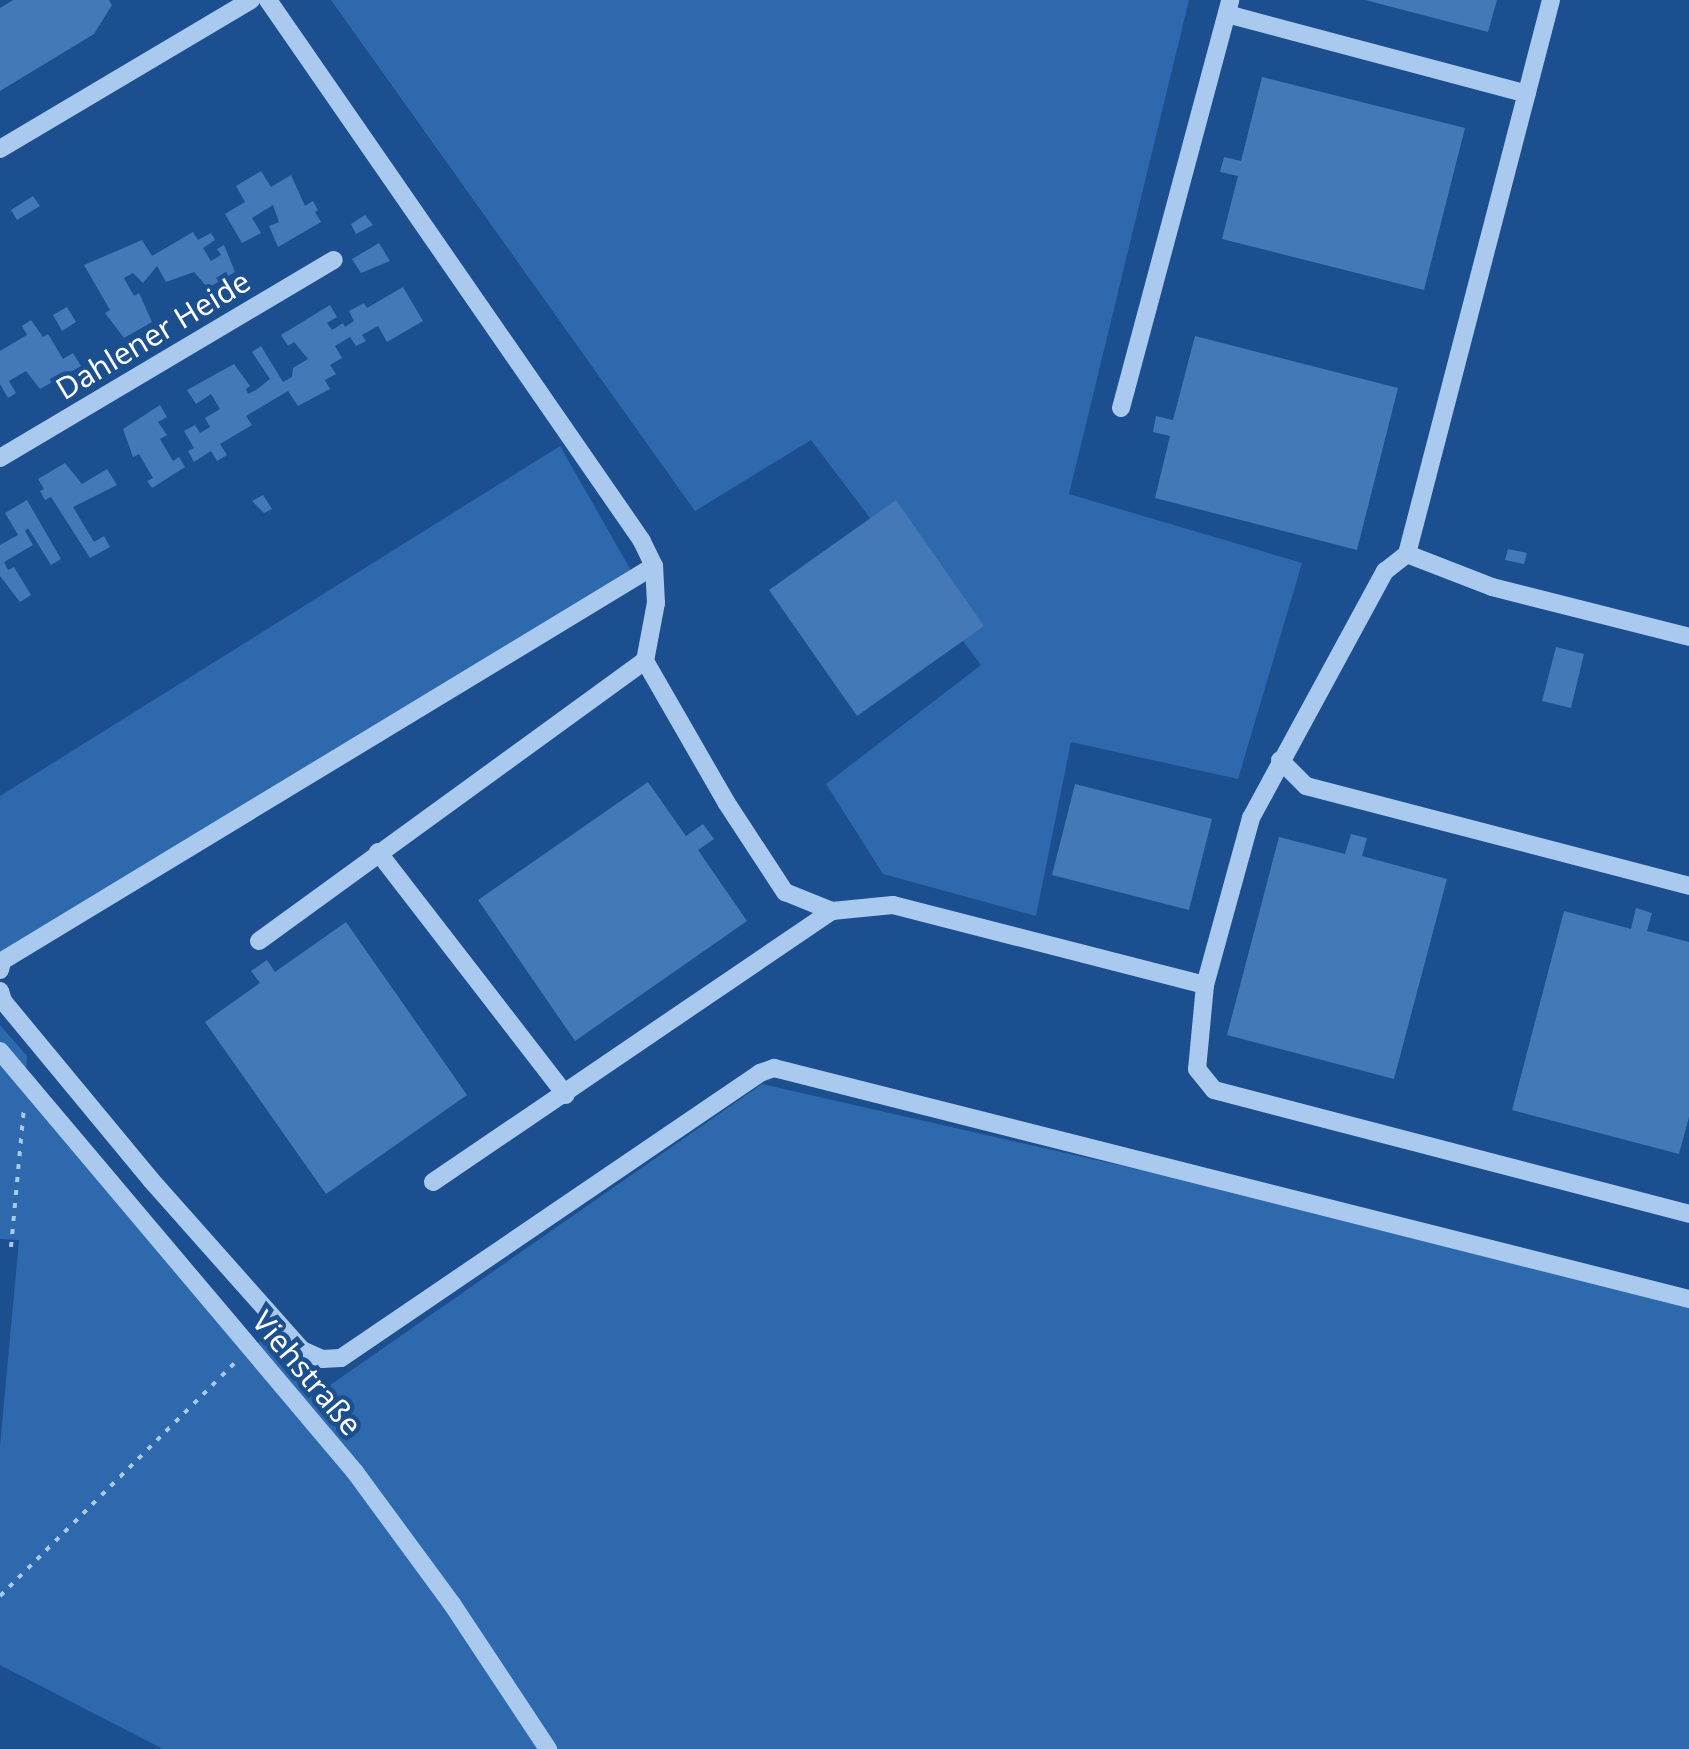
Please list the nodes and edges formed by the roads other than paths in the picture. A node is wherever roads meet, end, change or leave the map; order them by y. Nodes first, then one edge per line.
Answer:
1 (251, 0) edge
2 (268, 0) edge
3 (1551, 0) edge
4 (1228, 7) edge
5 (1527, 94) junction
6 (0, 149) edge
7 (334, 260) dead end
8 (1121, 408) dead end
9 (0, 458) edge
10 (1406, 554) junction
11 (654, 566) junction
12 (1689, 637) edge
13 (645, 661) junction
14 (1280, 760) junction
15 (378, 852) junction
16 (1689, 886) edge
17 (832, 911) junction
18 (259, 941) dead end
19 (0, 970) edge
20 (1205, 985) junction
21 (0, 991) edge
22 (0, 1051) edge
23 (566, 1095) junction
24 (433, 1182) dead end
25 (1689, 1214) edge
26 (1689, 1299) edge
27 (548, 1749) edge

1 - 6 street
2 - 11 street
3 - 5 street
4 - 5 street
4 - 8 street
5 - 10 street
7 - 9 street, Dahlener Heide
10 - 12 street
10 - 14 street
11 - 13 street
11 - 19 street
13 - 15 street
13 - 17 street
14 - 16 street
14 - 20 street
15 - 18 street
15 - 23 street
17 - 20 street
17 - 23 street
20 - 25 street
21 - 26 street
22 - 27 street, Viehstraße
23 - 24 street

